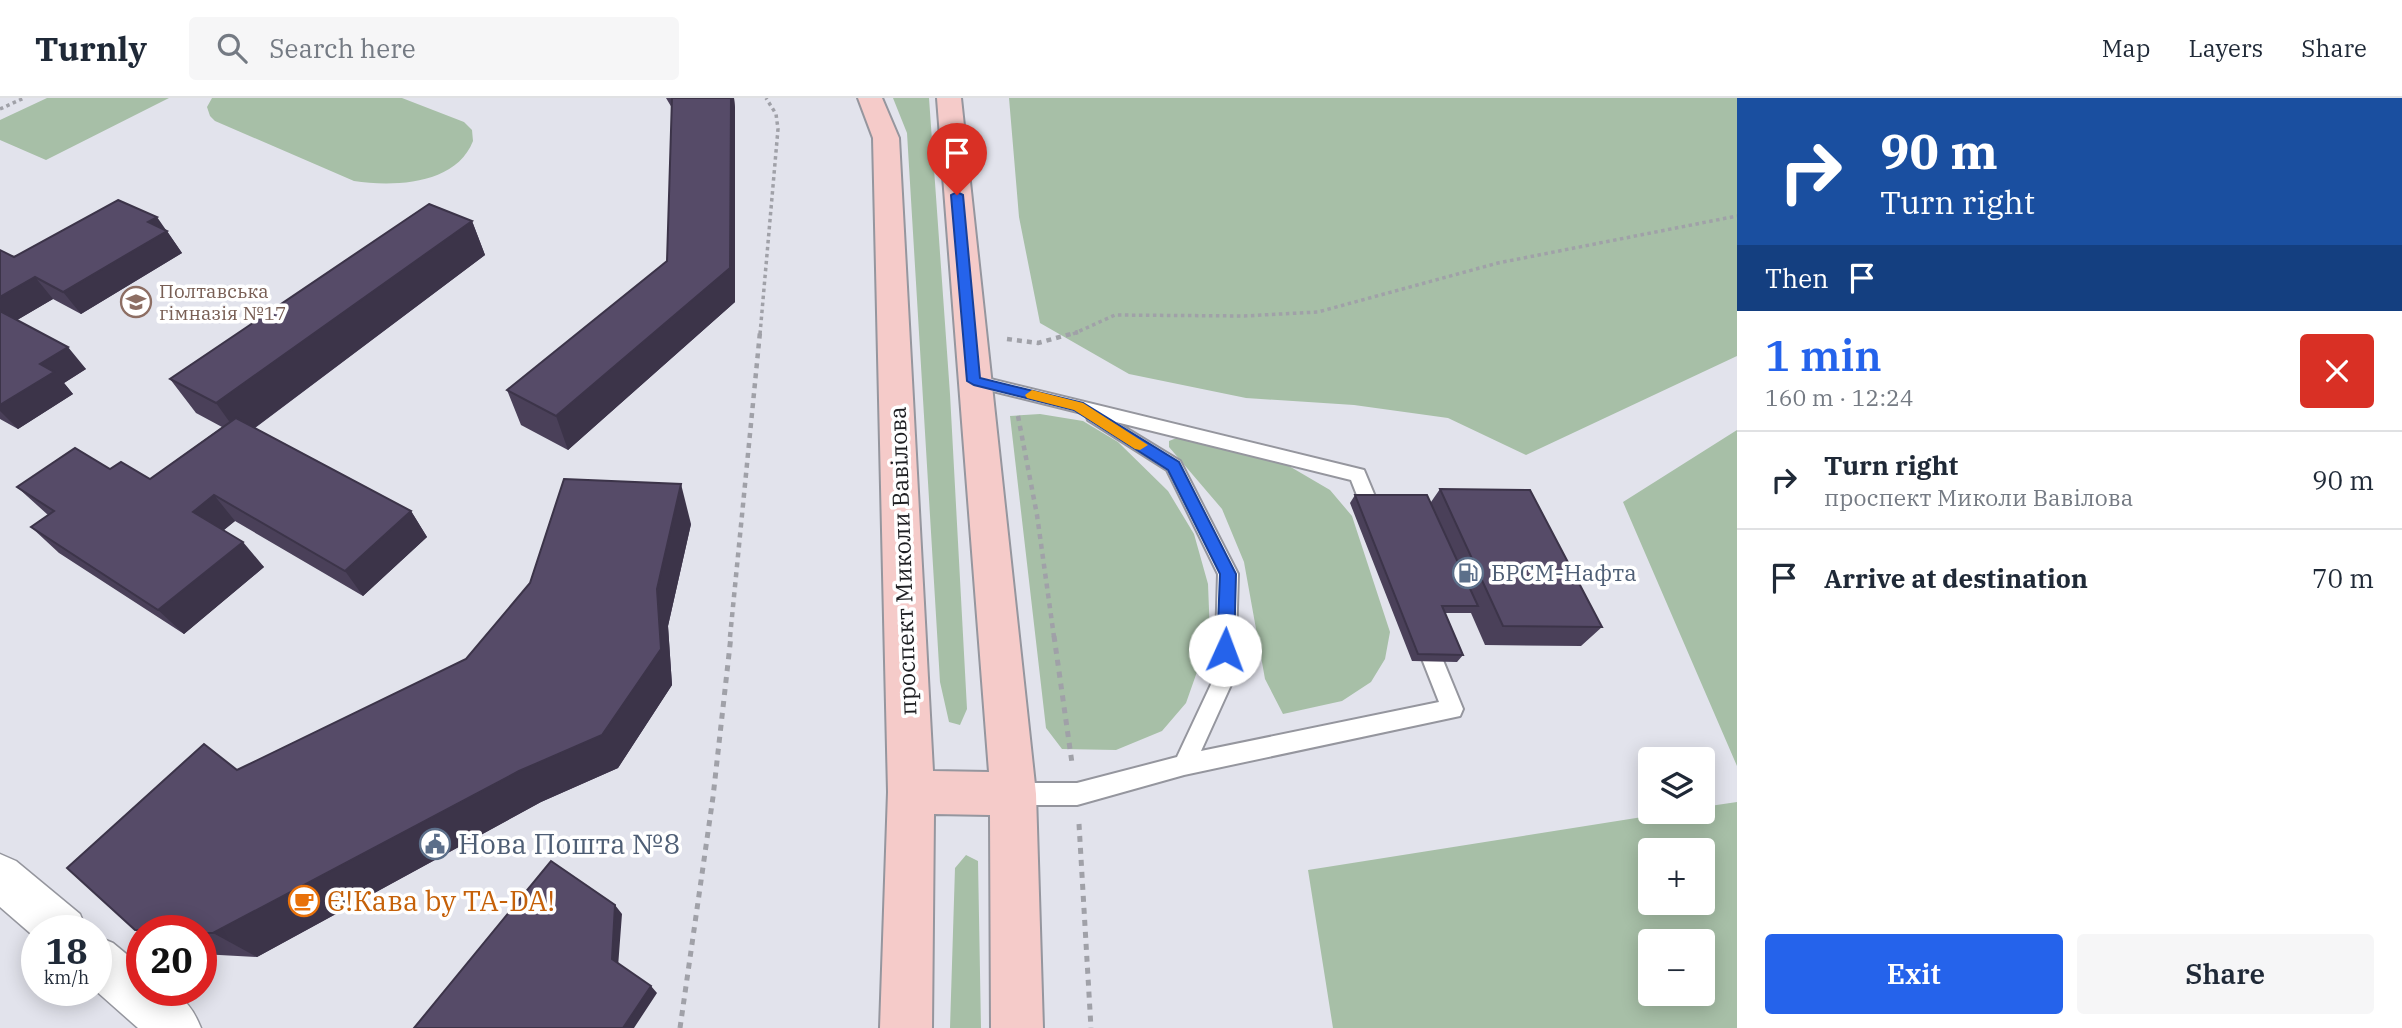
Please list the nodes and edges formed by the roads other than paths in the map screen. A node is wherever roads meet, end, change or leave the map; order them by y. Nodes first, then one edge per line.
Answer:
1 (870, 98) edge
2 (949, 98) edge
3 (974, 381) junction
4 (1078, 407) junction
5 (1382, 535) edge
6 (1417, 621) edge
7 (1184, 765) junction
8 (911, 792) junction
9 (1013, 794) junction
10 (0, 877) edge
11 (44, 915) edge
12 (112, 974) edge
13 (176, 1028) edge
14 (906, 1028) edge
15 (1017, 1028) edge

1 - 8 main road, проспект Миколи Вавілова
2 - 3 main road
3 - 4 lane
3 - 9 main road
4 - 5 lane
4 - 7 lane
6 - 7 lane
7 - 9 lane
8 - 9 main road
8 - 14 main road, проспект Миколи Вавілова
9 - 15 main road
10 - 11 street
12 - 13 street

